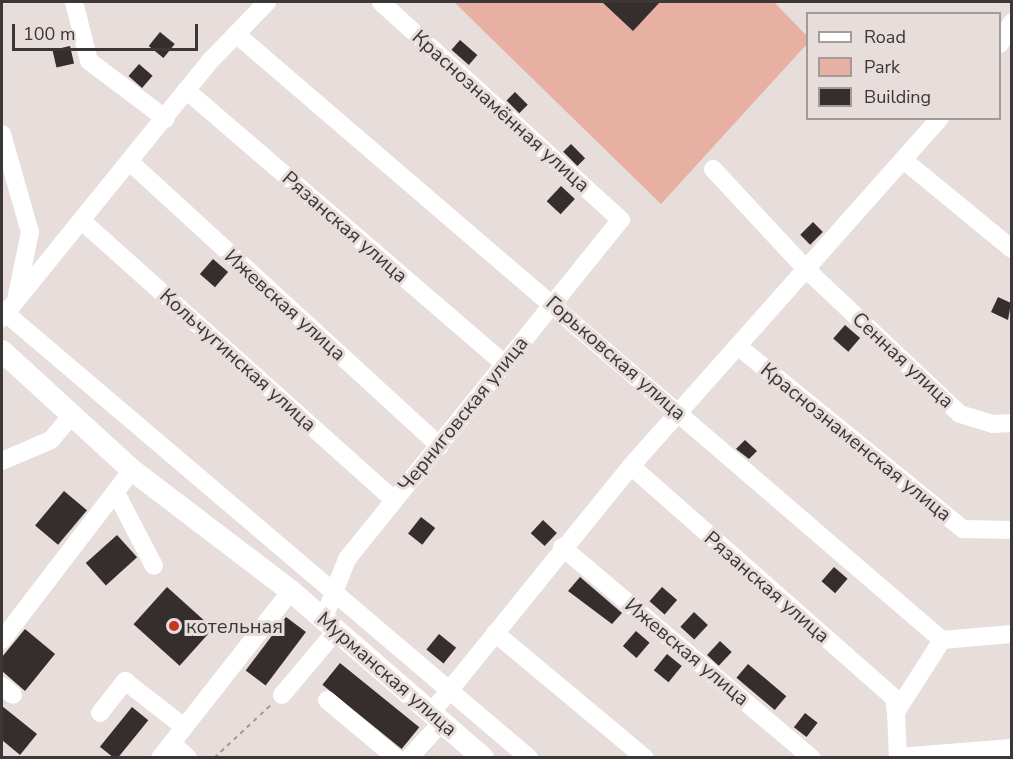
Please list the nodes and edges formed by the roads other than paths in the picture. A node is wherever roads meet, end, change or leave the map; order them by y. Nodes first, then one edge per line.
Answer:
1 (74, 2) edge
2 (267, 2) edge
3 (381, 2) edge
4 (1011, 22) edge
5 (236, 34) junction
6 (1001, 40) edge
7 (186, 90) junction
8 (166, 119) junction
9 (938, 120) edge
10 (2, 134) edge
11 (906, 162) junction
12 (131, 163) junction
13 (713, 169) dead end
14 (621, 220) joint
15 (82, 221) junction
16 (1011, 249) edge
17 (807, 270) junction
18 (555, 305) junction
19 (7, 309) edge
20 (739, 347) junction
21 (2, 351) edge
22 (503, 363) junction
23 (681, 414) junction
24 (70, 416) junction
25 (1011, 423) edge
26 (440, 446) junction
27 (2, 461) edge
28 (631, 466) junction
29 (132, 470) junction
30 (116, 492) junction
31 (393, 499) junction
32 (1011, 530) edge
33 (562, 547) junction
34 (154, 566) dead end
35 (291, 591) junction
36 (330, 593) junction
37 (329, 626) junction
38 (495, 633) junction
39 (1011, 634) edge
40 (942, 639) junction
41 (2, 640) edge
42 (449, 691) junction
43 (282, 695) road end
44 (327, 700) dead end
45 (896, 712) junction
46 (100, 713) dead end
47 (437, 717) junction
48 (184, 727) junction
49 (172, 743) junction
50 (1011, 748) edge
51 (898, 757) edge
52 (160, 758) edge
53 (188, 758) edge
54 (396, 758) edge
55 (409, 758) edge
56 (483, 758) edge
57 (529, 758) edge
58 (645, 758) edge
59 (812, 758) edge

1 - 8 street
2 - 5 street
3 - 14 street, Краснознамённая улица
4 - 6 street
5 - 7 street
5 - 18 street, Горьковская улица
7 - 8 street
7 - 22 street, Рязанская улица
8 - 12 street
9 - 11 street
10 - 19 street
11 - 16 street
11 - 17 street
12 - 15 street
12 - 26 street, Ижевская улица
13 - 17 street, Сенная улица
14 - 18 street, Черниговская улица
15 - 19 street
15 - 31 street, Кольчугинская улица
17 - 20 street
17 - 25 street, Сенная улица
18 - 22 street, Черниговская улица
18 - 23 street, Горьковская улица
19 - 36 street
20 - 23 street
20 - 32 street, Краснознаменская улица
21 - 24 main road, Мурманская улица
22 - 26 street, Черниговская улица
23 - 28 street
23 - 40 street, Горьковская улица
24 - 27 street
24 - 29 main road, Мурманская улица
26 - 31 street, Черниговская улица
28 - 33 street
28 - 45 street, Рязанская улица
29 - 30 street
29 - 35 main road, Мурманская улица
30 - 34 street
30 - 41 street
31 - 36 street, Черниговская улица
33 - 38 street
33 - 59 street, Ижевская улица
35 - 37 main road, Мурманская улица
35 - 48 street
36 - 37 street, Черниговская улица
36 - 42 street
37 - 43 street
37 - 47 main road, Мурманская улица
38 - 42 street
38 - 58 street
39 - 40 street
40 - 45 street
42 - 47 street
42 - 57 street
44 - 54 street
45 - 51 street
46 - 48 street
47 - 55 street
47 - 56 main road, Мурманская улица
48 - 49 street
49 - 52 street
49 - 53 street
50 - 51 street

